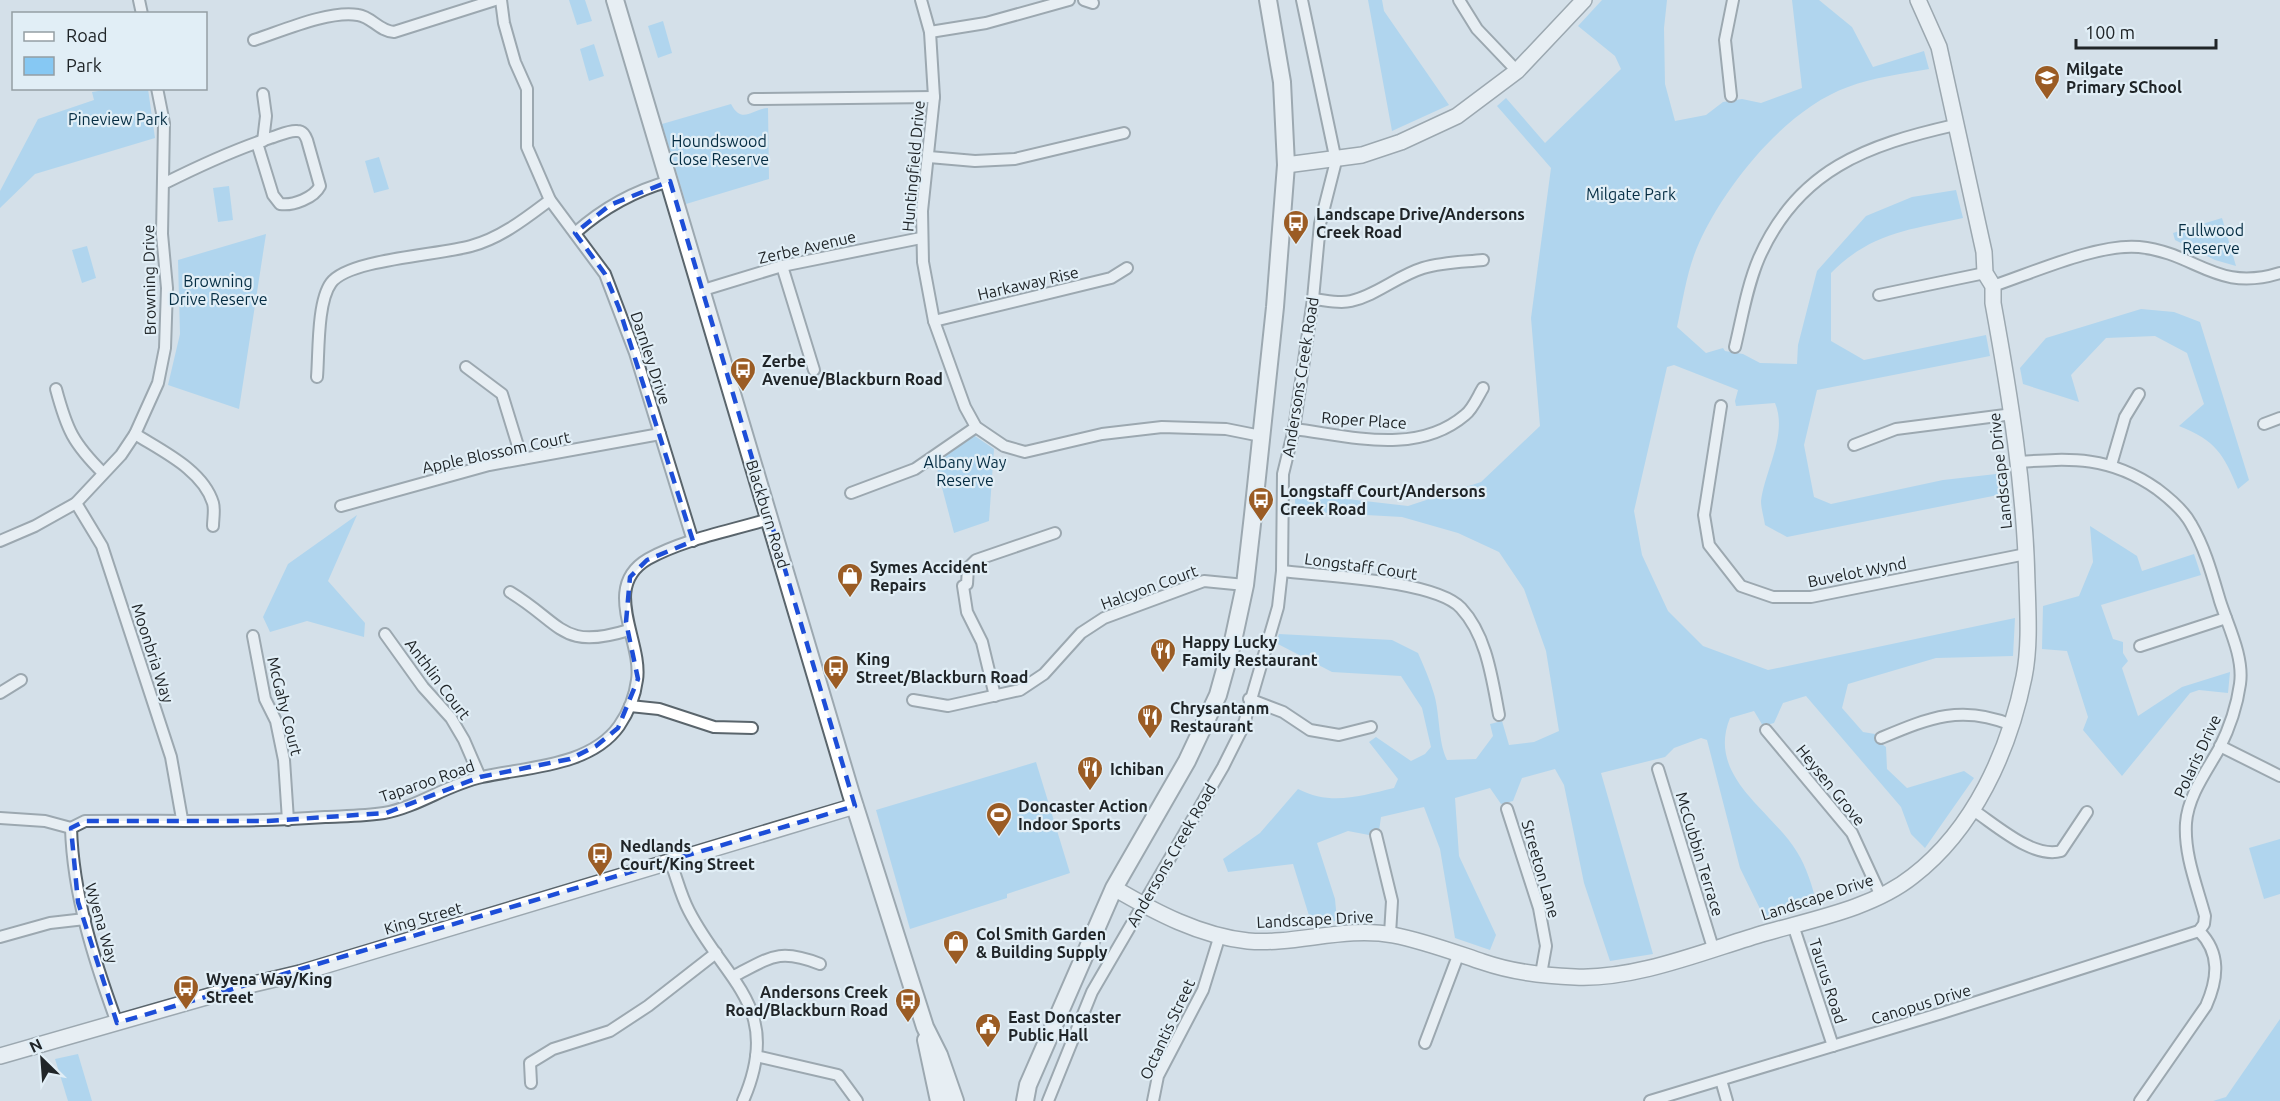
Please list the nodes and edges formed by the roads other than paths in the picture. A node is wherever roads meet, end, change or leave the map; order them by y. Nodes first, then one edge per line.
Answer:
1 (495, 0) edge
2 (501, 0) edge
3 (615, 0) edge
4 (921, 0) edge
5 (1069, 0) edge
6 (1268, 0) edge
7 (1302, 0) edge
8 (1459, 0) edge
9 (1584, 0) edge
10 (1733, 0) edge
11 (1918, 0) edge
12 (930, 32) junction
13 (254, 40) dead end
14 (1517, 71) junction
15 (157, 90) edge
16 (263, 94) dead end
17 (1731, 96) dead end
18 (934, 97) junction
19 (754, 99) dead end
20 (1955, 125) junction
21 (1124, 133) dead end
22 (260, 142) junction
23 (929, 157) junction
24 (1336, 160) junction
25 (1286, 165) junction
26 (670, 181) junction
27 (165, 183) junction
28 (550, 200) junction
29 (575, 233) junction
30 (921, 238) junction
31 (1483, 260) dead end
32 (782, 266) junction
33 (1127, 268) dead end
34 (2280, 273) edge
35 (1989, 279) junction
36 (700, 291) junction
37 (1879, 295) dead end
38 (1313, 300) junction
39 (934, 321) junction
40 (1735, 347) dead end
41 (466, 367) dead end
42 (814, 370) dead end
43 (317, 377) dead end
44 (56, 388) dead end
45 (1482, 388) dead end
46 (2139, 394) dead end
47 (1721, 406) dead end
48 (2013, 414) junction
49 (2280, 418) edge
50 (2264, 424) dead end
51 (976, 427) junction
52 (1294, 429) junction
53 (135, 434) junction
54 (660, 434) junction
55 (1261, 436) junction
56 (1854, 445) dead end
57 (522, 459) junction
58 (2018, 462) junction
59 (2111, 465) junction
60 (103, 473) junction
61 (851, 493) dead end
62 (76, 503) junction
63 (340, 506) dead end
64 (769, 519) junction
65 (213, 526) dead end
66 (1055, 533) dead end
67 (0, 541) edge
68 (693, 542) junction
69 (2026, 554) junction
70 (1282, 571) junction
71 (1245, 585) junction
72 (510, 592) dead end
73 (2226, 618) junction
74 (629, 630) junction
75 (385, 634) dead end
76 (253, 636) dead end
77 (2140, 646) dead end
78 (21, 680) dead end
79 (0, 693) edge
80 (995, 696) junction
81 (1250, 699) junction
82 (913, 700) dead end
83 (630, 706) junction
84 (1499, 715) dead end
85 (2012, 725) junction
86 (1371, 727) dead end
87 (752, 728) dead end
88 (1766, 730) dead end
89 (1881, 738) dead end
90 (2220, 746) junction
91 (1658, 769) dead end
92 (2280, 776) edge
93 (480, 777) junction
94 (855, 806) junction
95 (1507, 809) dead end
96 (1972, 810) junction
97 (2087, 812) dead end
98 (0, 818) edge
99 (182, 819) junction
100 (288, 820) junction
101 (71, 828) junction
102 (1376, 835) dead end
103 (671, 863) junction
104 (1114, 888) junction
105 (1881, 896) junction
106 (1142, 904) junction
107 (85, 919) junction
108 (1793, 925) junction
109 (2199, 931) junction
110 (1390, 934) junction
111 (1220, 935) junction
112 (0, 937) edge
113 (1713, 948) junction
114 (716, 952) junction
115 (1459, 953) junction
116 (820, 964) dead end
117 (1541, 974) junction
118 (734, 976) junction
119 (117, 1023) junction
120 (925, 1027) junction
121 (1425, 1043) dead end
122 (1833, 1046) junction
123 (0, 1056) edge
124 (756, 1056) junction
125 (1720, 1080) junction
126 (531, 1083) dead end
127 (1027, 1093) edge
128 (742, 1101) edge
129 (857, 1101) edge
130 (939, 1101) edge
131 (955, 1101) edge
132 (1017, 1101) edge
133 (1048, 1101) edge
134 (1153, 1101) edge
135 (1650, 1101) edge
136 (1727, 1101) edge
137 (2140, 1101) edge

1 - 13 street
2 - 28 street, Darnley Drive
3 - 26 main road, Blackburn Road
4 - 12 street, Huntingfield Drive
5 - 12 street
6 - 25 main road, Andersons Creek Road
7 - 24 street, Andersons Creek Road
8 - 14 street
9 - 14 street
10 - 17 street
11 - 20 street, Landscape Drive
12 - 18 street, Huntingfield Drive
14 - 24 street
15 - 27 street, Browning Drive
16 - 22 street
18 - 19 street
18 - 23 street, Huntingfield Drive
20 - 35 street, Landscape Drive
20 - 40 street
21 - 23 street
22 - 22 street
22 - 27 street
23 - 30 street, Huntingfield Drive
24 - 25 street
24 - 38 street, Andersons Creek Road
25 - 55 main road, Andersons Creek Road
26 - 29 street
26 - 36 main road, Blackburn Road
27 - 53 street, Browning Drive
28 - 29 street, Darnley Drive
28 - 43 street
29 - 54 street, Darnley Drive
30 - 32 street, Zerbe Avenue
30 - 39 street, Huntingfield Drive
31 - 38 street
32 - 36 street, Zerbe Avenue
32 - 42 street
33 - 39 street, Harkaway Rise
34 - 35 street
35 - 37 street
35 - 48 street, Landscape Drive
36 - 64 main road, Blackburn Road
38 - 52 street, Andersons Creek Road
39 - 51 street, Huntingfield Drive
41 - 57 street
44 - 60 street
45 - 52 street, Roper Place
46 - 59 street
47 - 69 street, Buvelot Wynd
48 - 56 street
48 - 58 street, Landscape Drive
49 - 50 street
51 - 55 street, Huntingfield Drive
51 - 61 street
52 - 70 street, Andersons Creek Road
53 - 60 street, Browning Drive
53 - 65 street
54 - 57 street, Apple Blossom Court
54 - 68 street, Darnley Drive
55 - 71 main road, Andersons Creek Road
57 - 63 street, Apple Blossom Court
58 - 59 street, Polaris Drive
58 - 69 street, Landscape Drive
59 - 73 street, Polaris Drive
60 - 62 street, Browning Drive
62 - 67 street, Browning Drive
62 - 99 street, Moonbria Way
64 - 68 street, Taparoo Road
64 - 94 main road, Blackburn Road
66 - 80 street
68 - 74 street, Taparoo Road
69 - 85 street, Landscape Drive
70 - 81 street, Andersons Creek Road
70 - 84 street, Longstaff Court
71 - 80 street, Halcyon Court
71 - 104 main road, Andersons Creek Road
72 - 74 street
73 - 77 street
73 - 90 street, Polaris Drive
74 - 83 street, Taparoo Road
75 - 93 street, Anthlin Court
76 - 100 street, McGahy Court
78 - 79 street
80 - 82 street, Halcyon Court
81 - 86 street
81 - 106 street, Andersons Creek Road
83 - 87 street
83 - 93 street, Taparoo Road
85 - 89 street
85 - 96 street, Landscape Drive
88 - 105 street, Heysen Grove
90 - 92 street
90 - 109 street, Polaris Drive
91 - 113 street, McCubbin Terrace
93 - 100 street, Taparoo Road
94 - 103 street, King Street
94 - 120 main road, Blackburn Road
95 - 117 street, Streeton Lane
96 - 97 street
96 - 105 street, Landscape Drive
98 - 101 street, Taparoo Road
99 - 100 street, Taparoo Road
99 - 101 street, Taparoo Road
101 - 107 street, Wyena Way
102 - 110 street
103 - 114 street
103 - 119 street, King Street
104 - 106 street, Landscape Drive
104 - 127 main road, Andersons Creek Road
105 - 108 street, Landscape Drive
106 - 111 street, Landscape Drive
106 - 133 street, Andersons Creek Road
107 - 112 street
107 - 119 street, Wyena Way
108 - 113 street, Landscape Drive
108 - 122 street, Taurus Road
109 - 122 street, Canopus Drive
109 - 137 street
110 - 111 street, Landscape Drive
110 - 115 street, Landscape Drive
111 - 134 street, Octantis Street
113 - 117 street, Landscape Drive
114 - 118 street
114 - 126 street
115 - 117 street, Landscape Drive
115 - 121 street
116 - 118 street
118 - 124 street
119 - 123 street, King Street
120 - 130 main road, Blackburn Road
120 - 131 main road, Blackburn Road
122 - 125 street, Canopus Drive
124 - 128 street
124 - 129 street
125 - 135 street, Canopus Drive
125 - 136 street
127 - 132 main road, Andersons Creek Road

